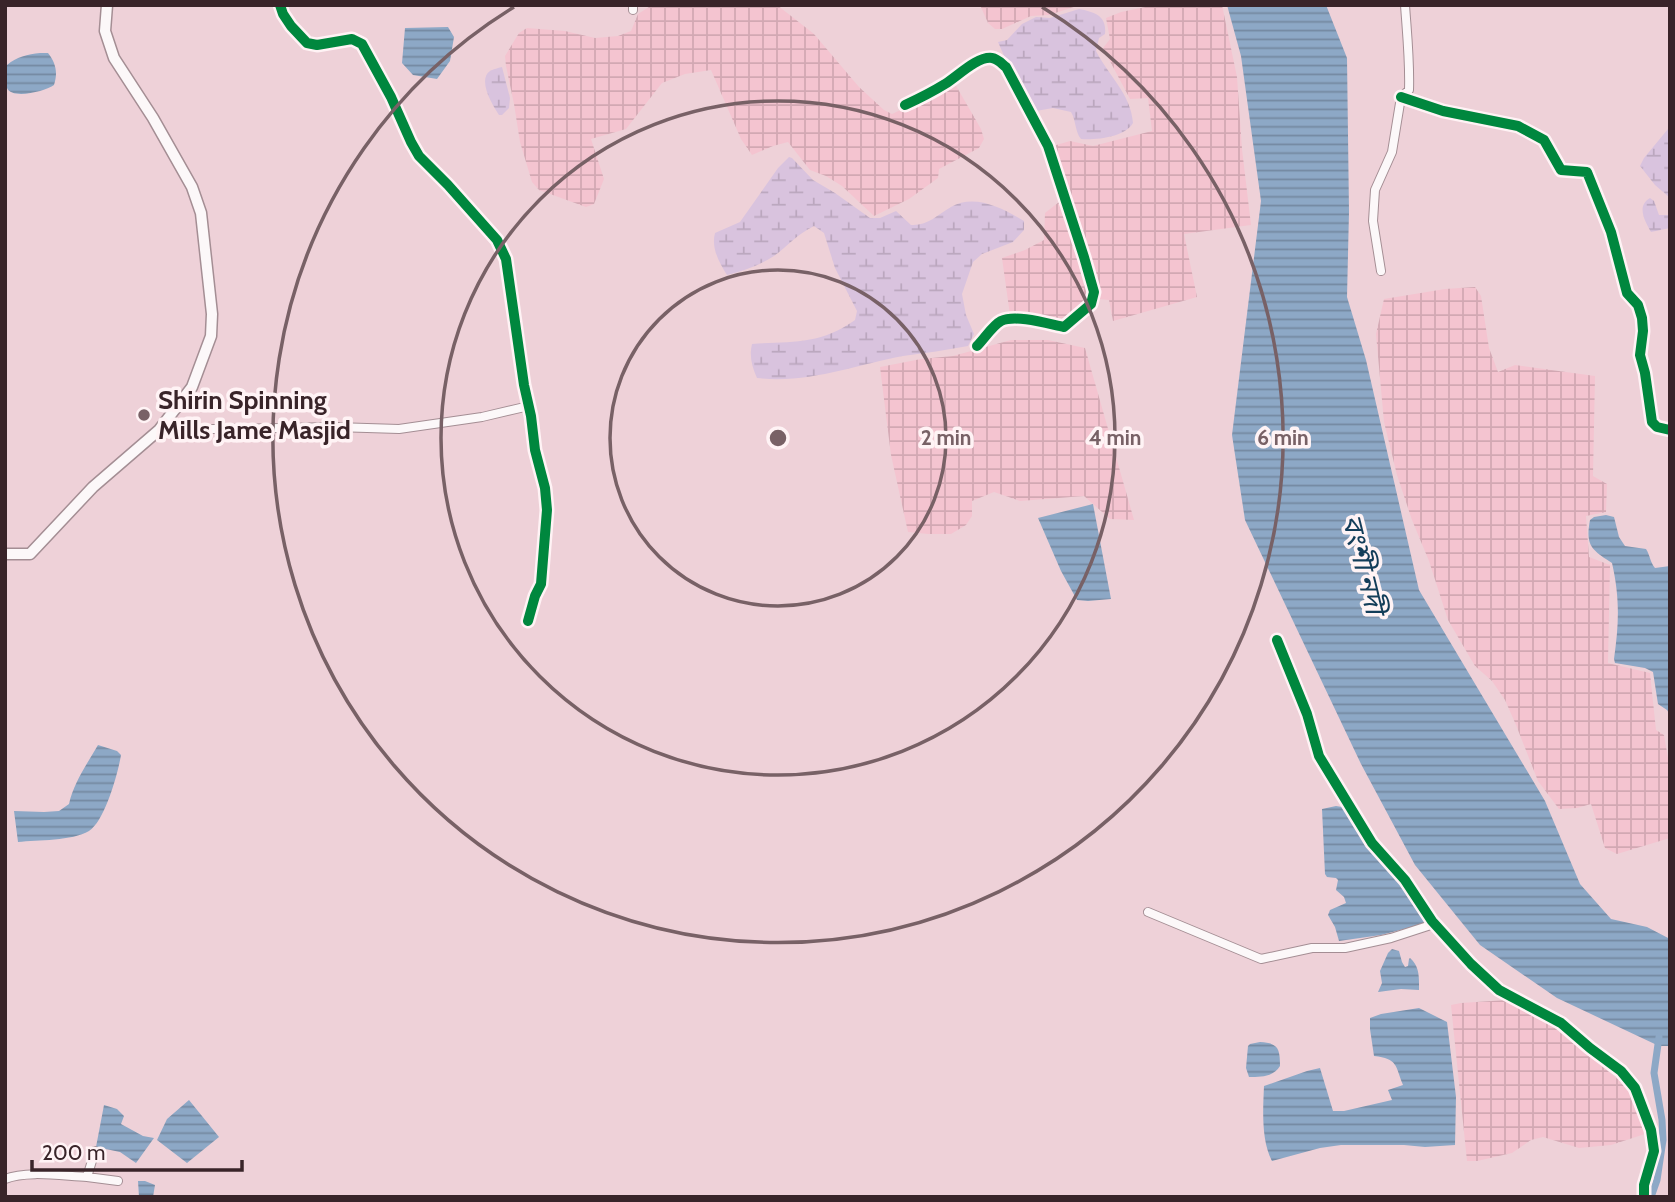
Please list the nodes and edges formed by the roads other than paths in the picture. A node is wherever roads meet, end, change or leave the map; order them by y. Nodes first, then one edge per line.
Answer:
1 (107, 5) edge
2 (280, 5) edge
3 (1405, 5) edge
4 (1401, 97) junction
5 (905, 105) dead end
6 (1381, 271) dead end
7 (976, 346) dead end
8 (528, 406) junction
9 (159, 430) junction
10 (1670, 430) edge
11 (5, 554) edge
12 (528, 621) dead end
13 (1277, 639) dead end
14 (1148, 912) dead end
15 (1434, 924) junction
16 (95, 1151) dead end
17 (87, 1177) junction
18 (5, 1179) edge
19 (118, 1181) dead end
20 (1644, 1197) edge

1 - 9 main road
2 - 8 street
3 - 4 street
4 - 6 street
4 - 10 street
5 - 7 street
8 - 9 street
8 - 12 street
9 - 11 main road
13 - 15 street
14 - 15 street
15 - 20 street
16 - 17 street
17 - 18 street
17 - 19 street

